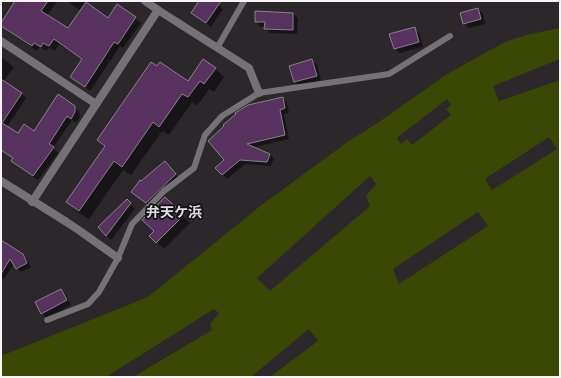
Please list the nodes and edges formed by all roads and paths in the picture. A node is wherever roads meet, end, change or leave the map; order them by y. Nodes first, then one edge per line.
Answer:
1 (144, 1) edge
2 (244, 1) edge
3 (158, 10) junction
4 (450, 36) dead end
5 (1, 41) edge
6 (217, 48) junction
7 (259, 93) junction
8 (96, 104) junction
9 (1, 181) edge
10 (32, 202) junction
11 (118, 258) junction
12 (47, 320) dead end

1 - 3 street
2 - 6 lane
3 - 6 street
3 - 8 street
4 - 7 lane
5 - 8 street
6 - 7 street
7 - 11 lane
8 - 10 street
9 - 10 street
10 - 11 street
11 - 12 lane

